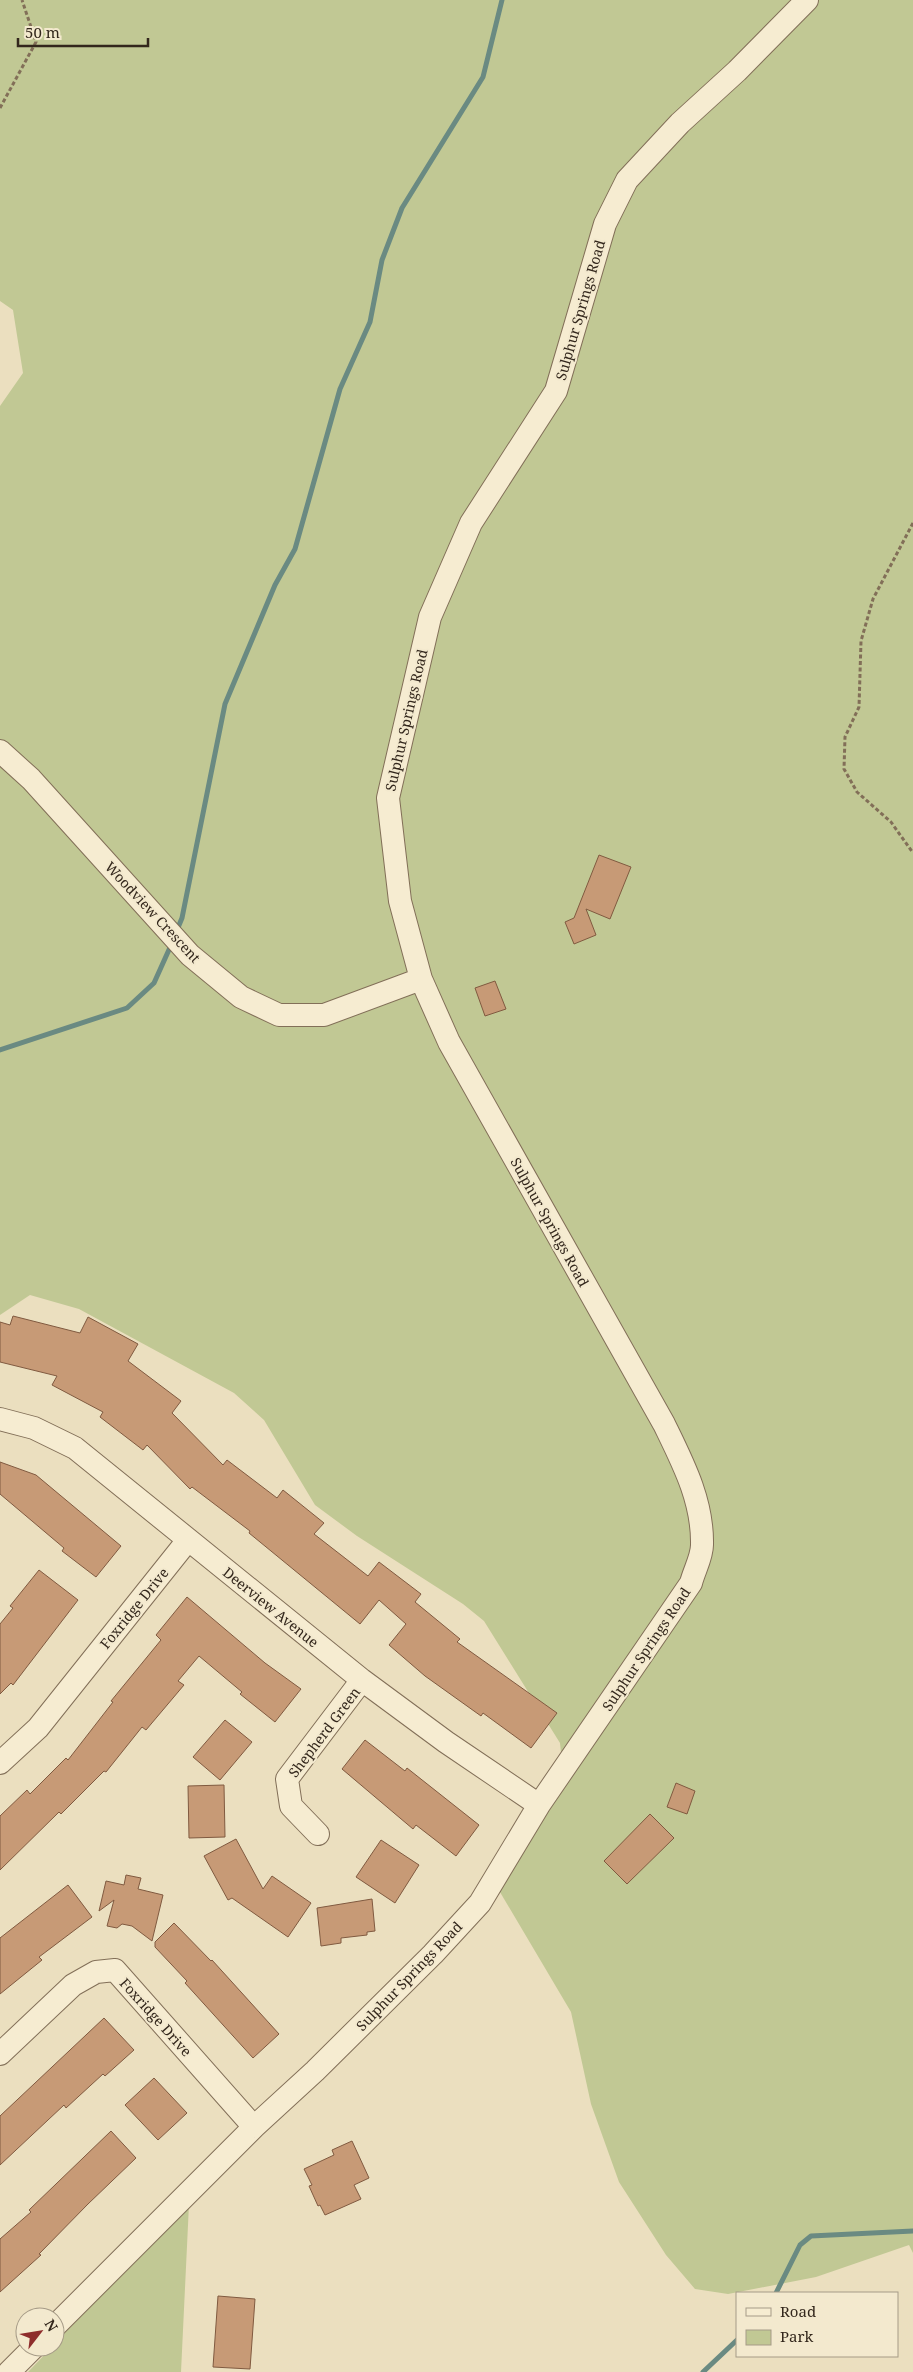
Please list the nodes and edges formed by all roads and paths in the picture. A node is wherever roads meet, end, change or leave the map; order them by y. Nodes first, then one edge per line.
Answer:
1 (22, 0) edge
2 (807, 0) edge
3 (0, 108) edge
4 (913, 523) edge
5 (0, 751) edge
6 (913, 853) edge
7 (421, 979) junction
8 (0, 1419) edge
9 (188, 1540) junction
10 (362, 1680) junction
11 (0, 1763) edge
12 (539, 1805) junction
13 (318, 1834) dead end
14 (0, 2054) edge
15 (254, 2127) junction
16 (65, 2316) edge
17 (24, 2357) edge
18 (9, 2372) edge

1 - 3 path
2 - 7 street, Sulphur Springs Road
4 - 6 path
5 - 7 street, Woodview Crescent
7 - 12 street, Sulphur Springs Road
8 - 9 street, Deerview Avenue
9 - 10 street, Deerview Avenue
9 - 11 street, Foxridge Drive
10 - 12 street, Deerview Avenue
10 - 13 street, Shepherd Green
12 - 15 street, Sulphur Springs Road
14 - 15 street, Foxridge Drive
15 - 16 street, Sulphur Springs Road
17 - 18 street

